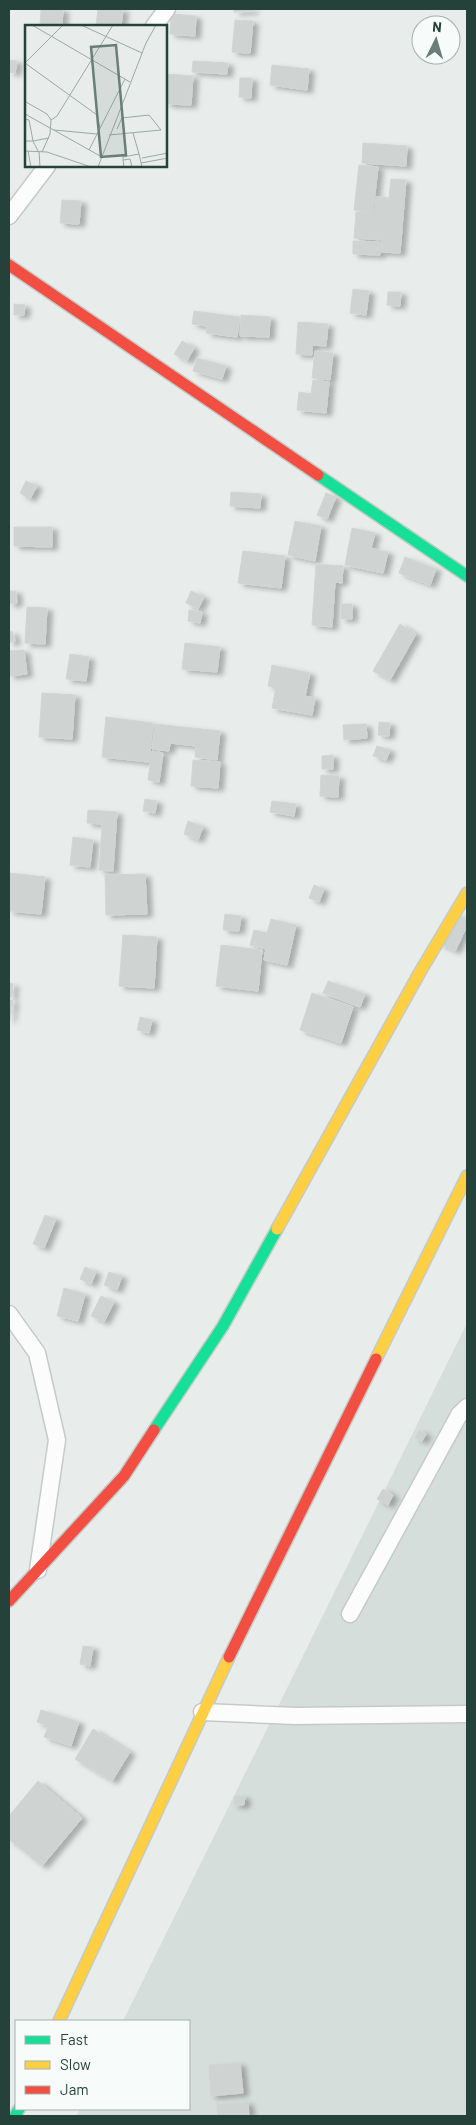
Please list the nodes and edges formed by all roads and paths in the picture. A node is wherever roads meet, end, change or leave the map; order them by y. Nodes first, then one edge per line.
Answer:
1 (167, 9) edge
2 (155, 25) edge
3 (45, 168) edge
4 (9, 216) edge
5 (9, 265) edge
6 (467, 576) edge
7 (467, 892) edge
8 (467, 1176) edge
9 (9, 1314) edge
10 (467, 1407) edge
11 (38, 1570) junction
12 (9, 1601) edge
13 (350, 1614) dead end
14 (202, 1712) junction
15 (467, 1714) edge
16 (59, 2020) edge
17 (9, 2113) edge
18 (15, 2116) edge

1 - 2 street
3 - 4 street
5 - 6 street
7 - 11 street
8 - 14 street
9 - 11 street
10 - 13 street
11 - 12 street
14 - 15 street
14 - 16 street
17 - 18 street

